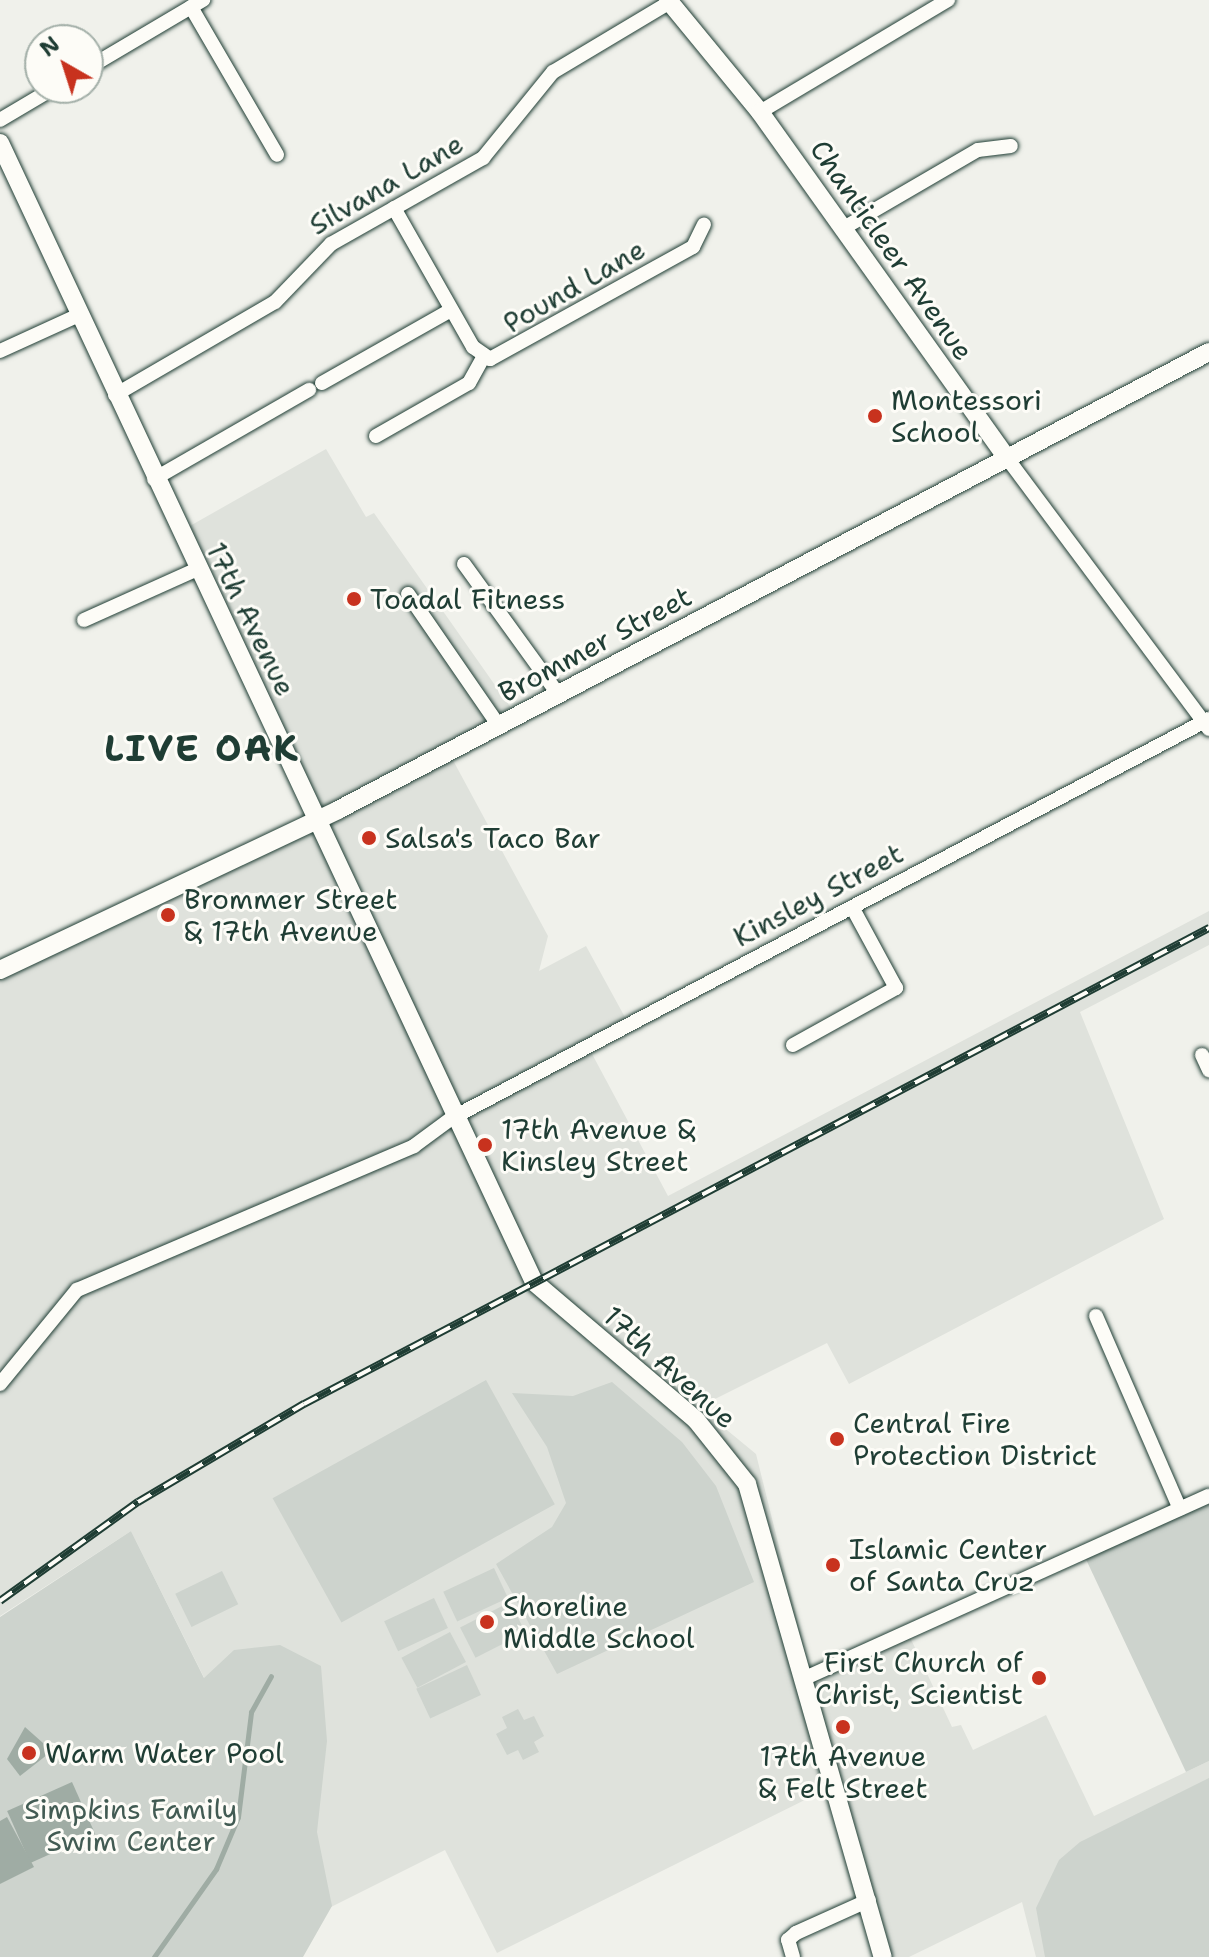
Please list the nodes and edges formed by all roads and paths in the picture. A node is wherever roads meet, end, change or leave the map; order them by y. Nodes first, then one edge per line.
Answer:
1 (948, 0) edge
2 (669, 1) edge
3 (197, 4) edge
4 (104, 59) edge
5 (27, 104) edge
6 (760, 112) junction
7 (0, 120) edge
8 (0, 143) edge
9 (1011, 146) dead end
10 (277, 155) dead end
11 (394, 208) junction
12 (704, 224) dead end
13 (842, 229) junction
14 (451, 310) junction
15 (79, 315) junction
16 (0, 351) edge
17 (1209, 352) edge
18 (484, 356) junction
19 (115, 395) junction
20 (376, 436) dead end
21 (1007, 458) junction
22 (154, 479) junction
23 (464, 564) dead end
24 (195, 570) junction
25 (408, 594) dead end
26 (84, 620) dead end
27 (558, 694) junction
28 (1207, 723) edge
29 (499, 726) junction
30 (318, 820) junction
31 (852, 907) junction
32 (0, 970) edge
33 (793, 1045) dead end
34 (1202, 1055) dead end
35 (1209, 1070) edge
36 (452, 1118) junction
37 (1096, 1316) dead end
38 (0, 1384) edge
39 (1209, 1496) edge
40 (1180, 1509) junction
41 (803, 1679) junction
42 (869, 1900) junction
43 (793, 1957) edge
44 (883, 1957) edge

1 - 6 street
2 - 6 main road, Chanticleer Avenue
2 - 11 street, Silvana Lane
3 - 4 street
3 - 10 street
5 - 7 street
6 - 13 main road, Chanticleer Avenue
8 - 15 main road, 17th Avenue
9 - 13 street
11 - 14 street, Pound Lane
11 - 19 street, Silvana Lane
12 - 18 street, Pound Lane
13 - 21 main road, Chanticleer Avenue
14 - 18 street, Pound Lane
14 - 22 street
15 - 16 street
15 - 19 main road, 17th Avenue
17 - 21 main road, Brommer Street
18 - 20 street
19 - 22 main road, 17th Avenue
21 - 27 main road, Brommer Street
21 - 28 street, Chanticleer Avenue
22 - 24 main road, 17th Avenue
23 - 27 street
24 - 26 street
24 - 30 main road, 17th Avenue
25 - 29 street
27 - 29 main road, Brommer Street
28 - 31 street, Kinsley Street
29 - 30 main road, Brommer Street
30 - 32 main road, Brommer Street
30 - 36 main road, 17th Avenue
31 - 33 street
31 - 36 street, Kinsley Street
34 - 35 street
36 - 38 street
36 - 41 main road, 17th Avenue
37 - 40 street
39 - 40 street
40 - 41 street
41 - 42 main road, 17th Avenue
42 - 43 street
42 - 44 main road, 17th Avenue

